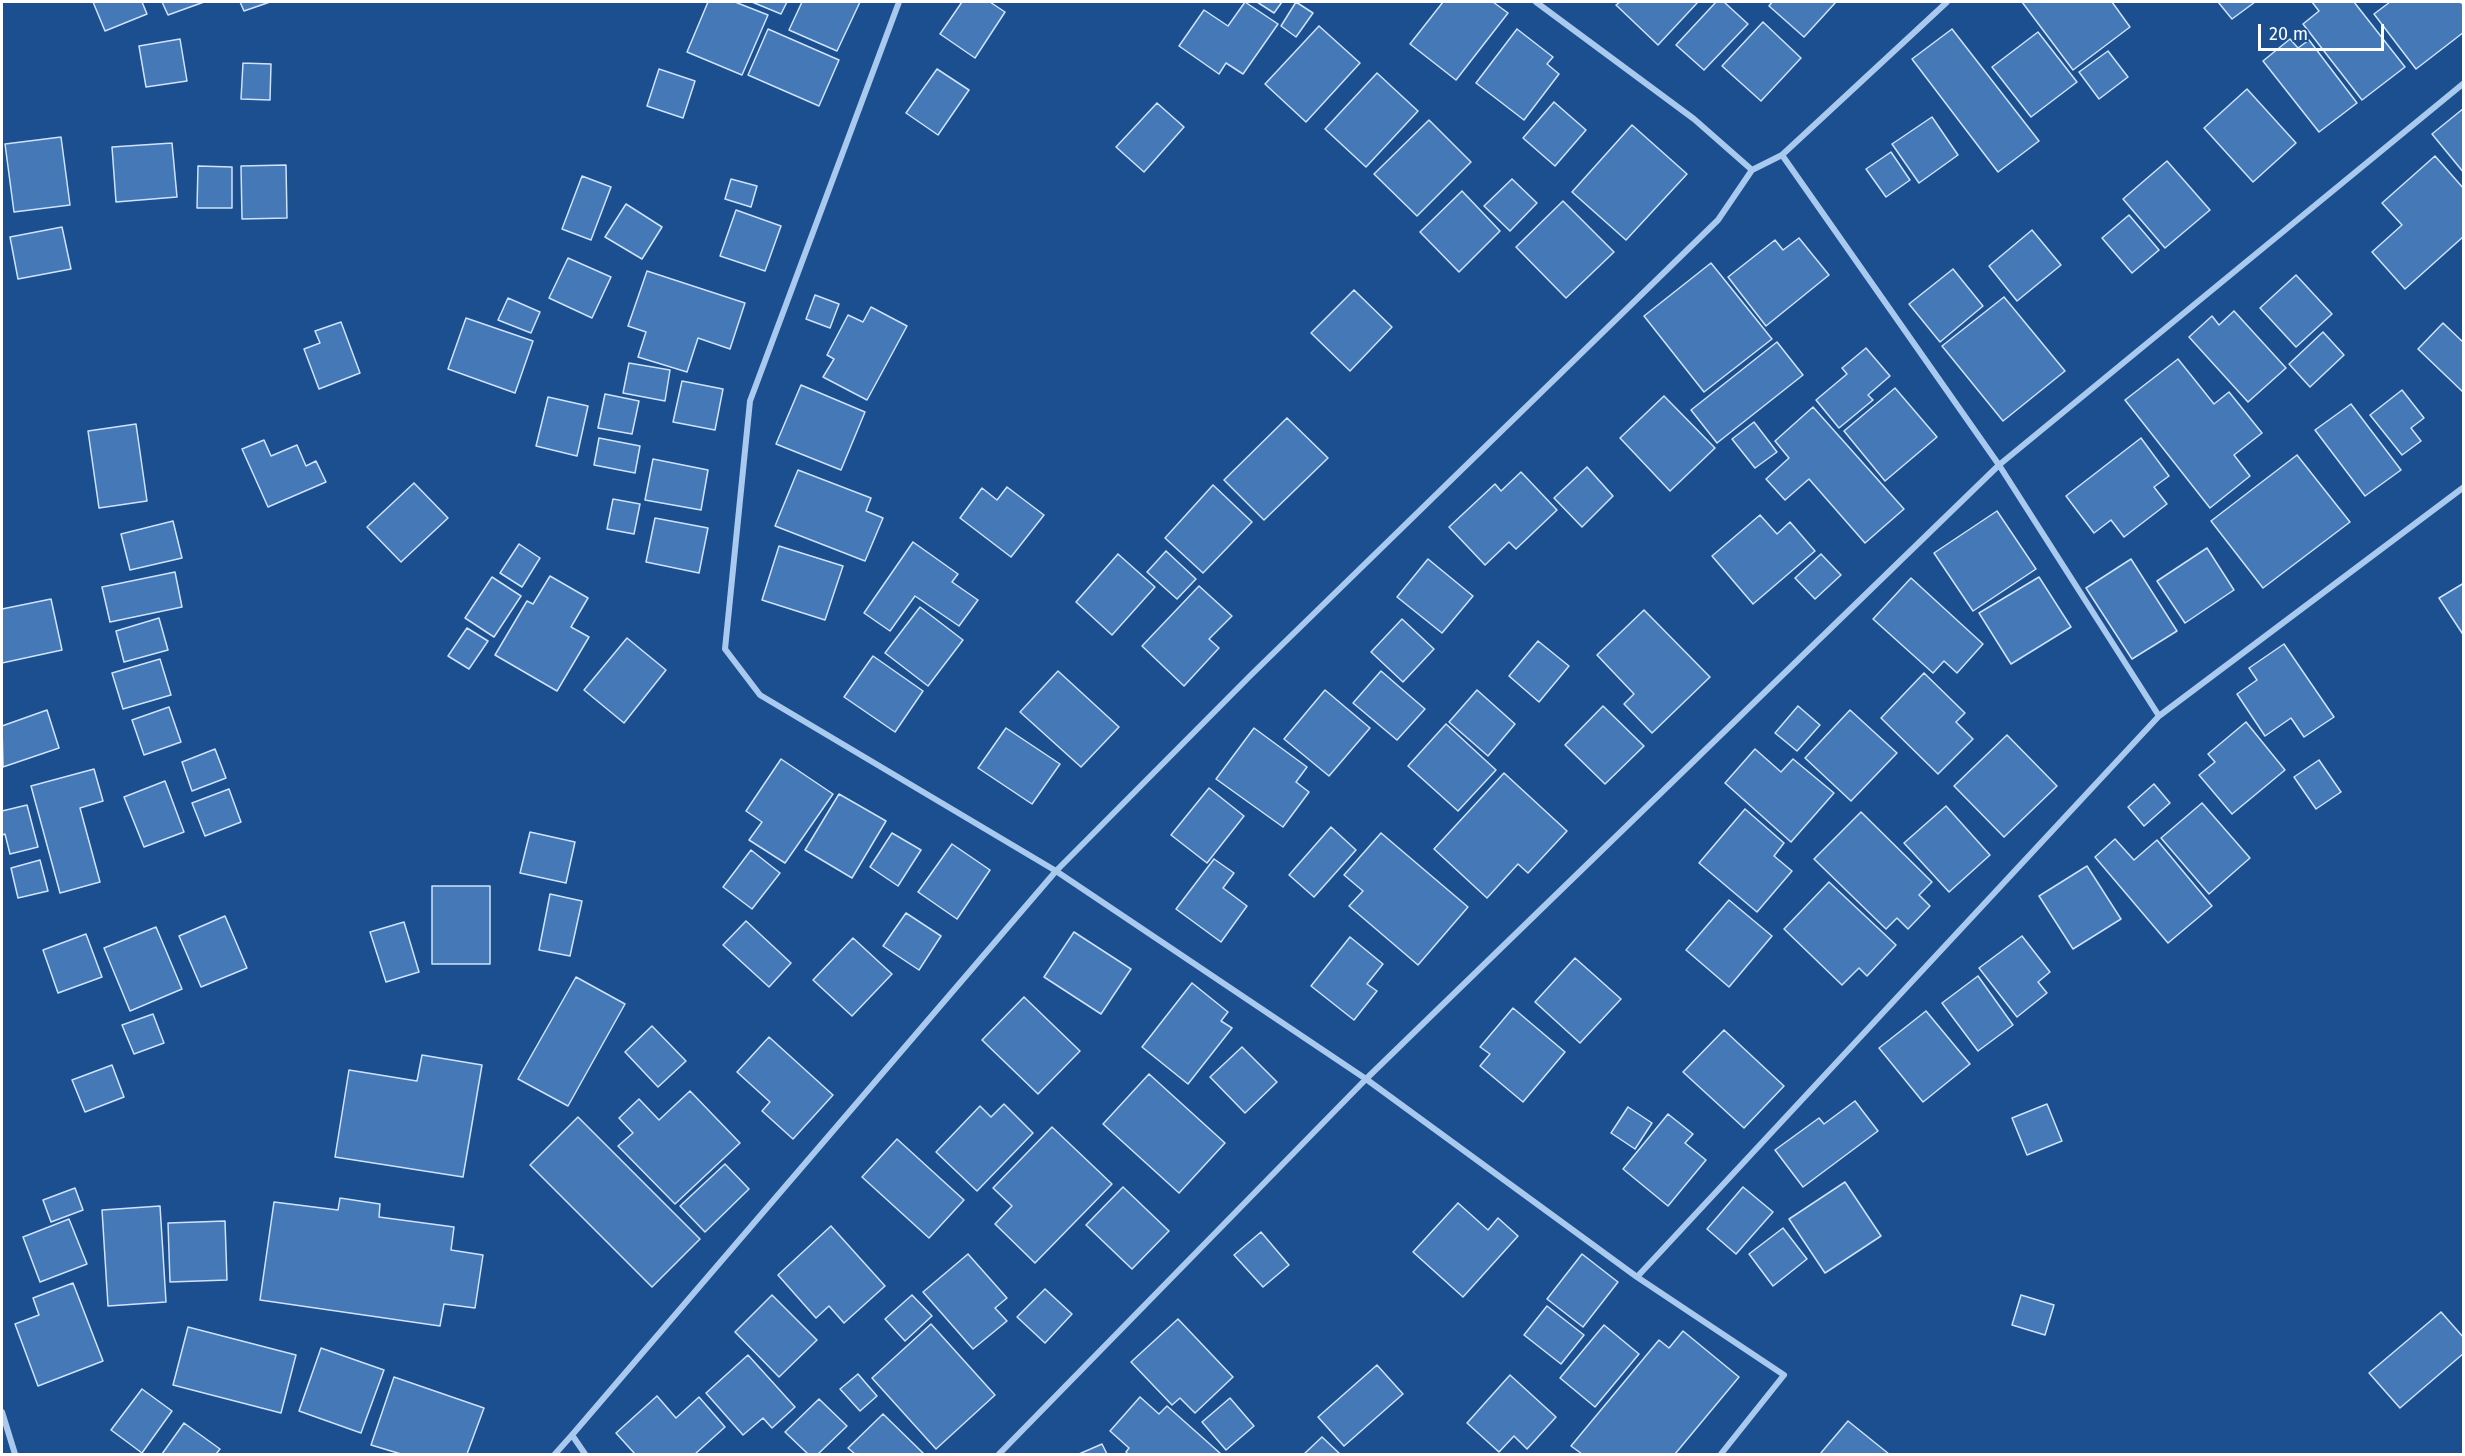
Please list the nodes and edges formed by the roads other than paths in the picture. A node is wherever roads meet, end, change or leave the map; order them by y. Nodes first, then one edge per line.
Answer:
1 (898, 2) edge
2 (1536, 2) edge
3 (1947, 2) edge
4 (2463, 83) edge
5 (1782, 155) junction
6 (1752, 170) junction
7 (1999, 465) junction
8 (2463, 486) edge
9 (2159, 716) junction
10 (1056, 872) junction
11 (1366, 1078) junction
12 (1637, 1277) junction
13 (2, 1412) edge
14 (572, 1435) junction
15 (15, 1455) edge
16 (555, 1455) edge
17 (585, 1455) edge
18 (999, 1455) edge
19 (1721, 1455) edge

1 - 10 street
2 - 6 street
3 - 5 street
4 - 7 street
5 - 6 street
5 - 7 street
6 - 10 street
7 - 9 street
7 - 11 street
8 - 9 street
9 - 12 street
10 - 11 street
10 - 14 street
11 - 12 street
11 - 18 street
12 - 19 street
13 - 15 street
14 - 16 street
14 - 17 street

